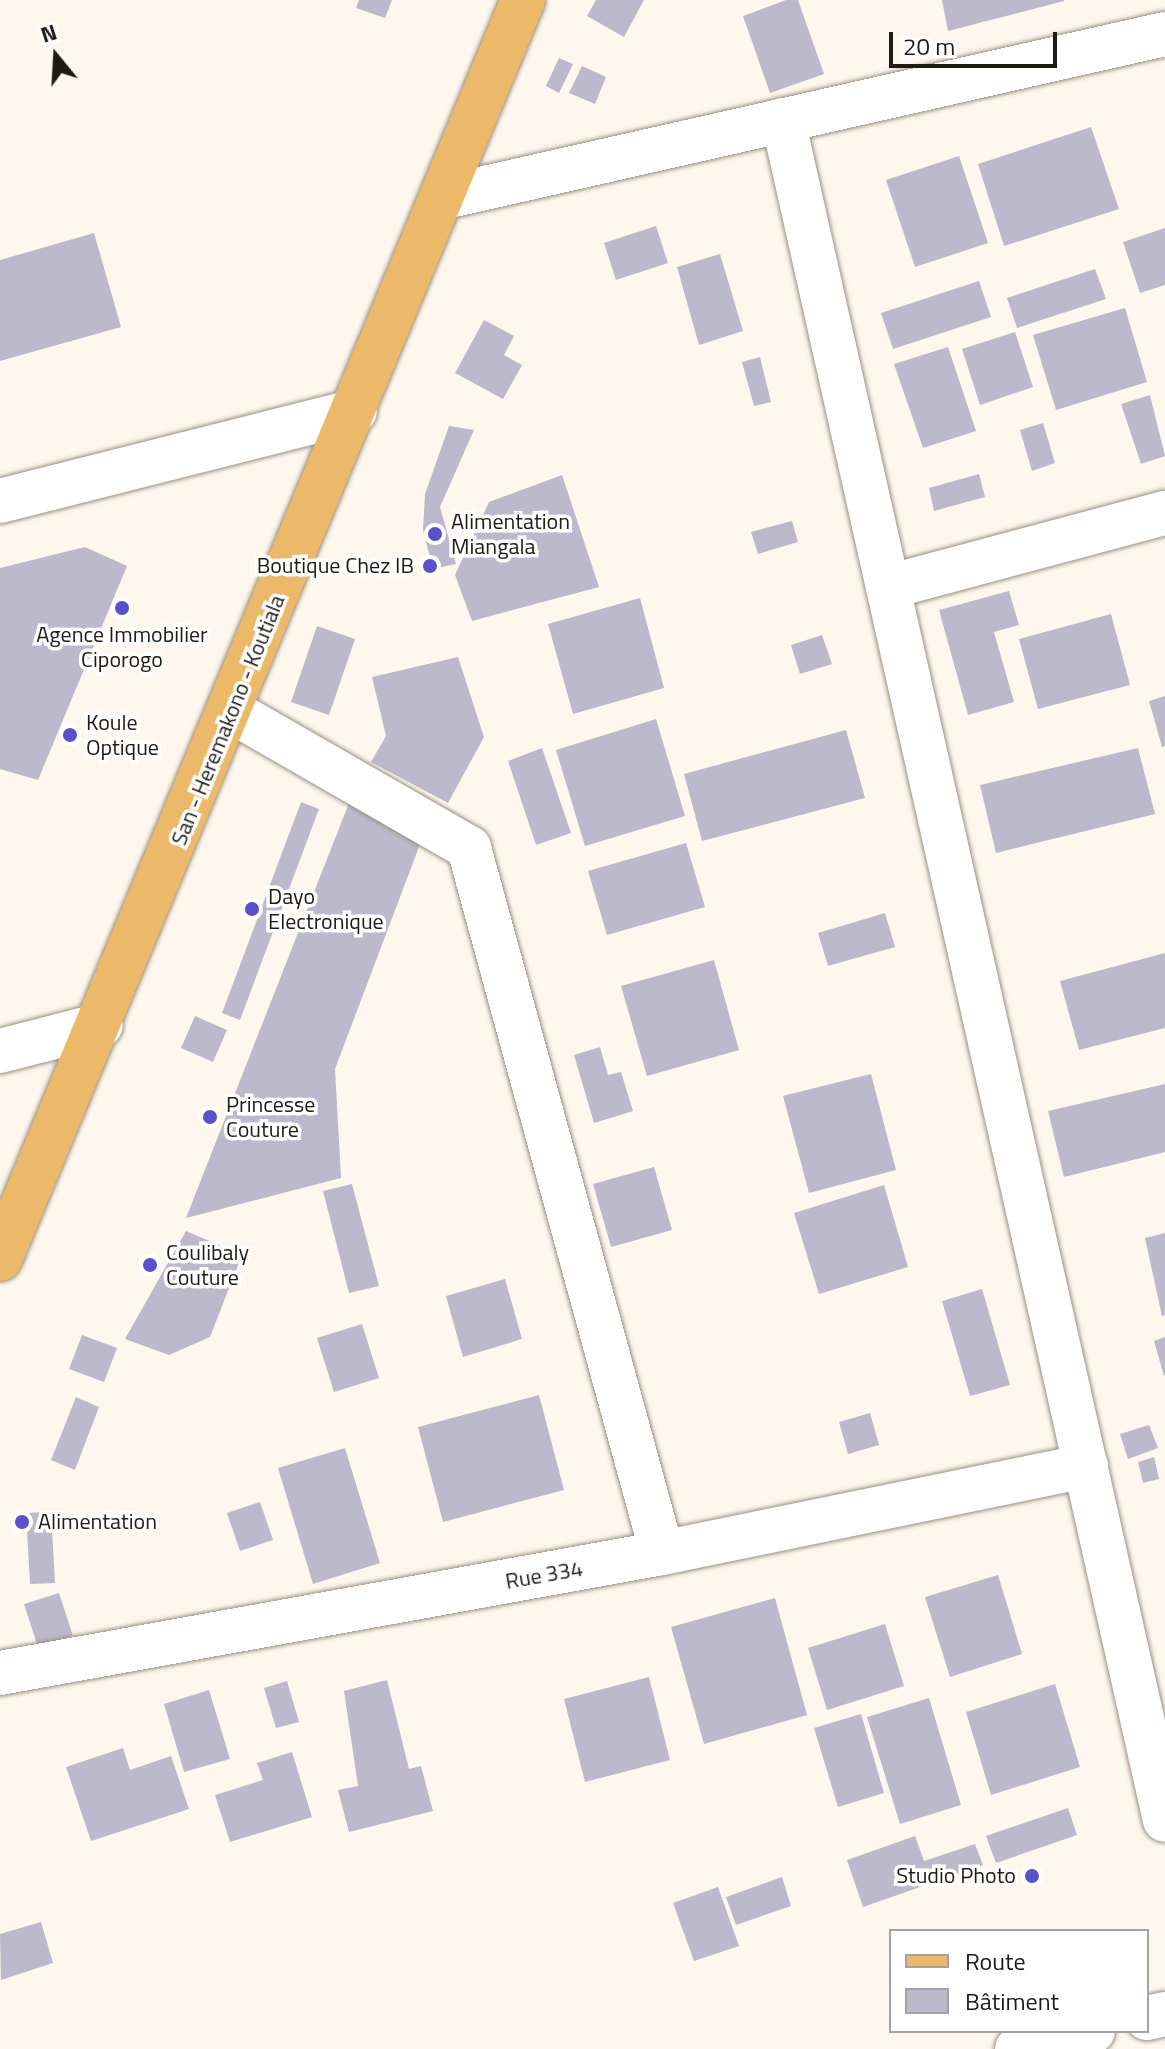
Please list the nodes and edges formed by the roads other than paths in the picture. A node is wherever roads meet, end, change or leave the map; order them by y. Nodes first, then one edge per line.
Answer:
1 (523, 0) edge
2 (1165, 34) edge
3 (783, 120) junction
4 (445, 197) junction
5 (355, 411) junction
6 (0, 501) edge
7 (1165, 513) edge
8 (888, 587) junction
9 (231, 711) junction
10 (101, 1025) junction
11 (0, 1051) edge
12 (0, 1259) edge
13 (1086, 1466) junction
14 (662, 1553) junction
15 (0, 1673) edge
16 (1165, 1820) edge
17 (1085, 2033) edge
18 (1017, 2049) edge

1 - 4 main road, San - Heremakono - Koutiala
2 - 3 street
3 - 4 street
3 - 8 street
4 - 5 main road, San - Heremakono - Koutiala
5 - 6 street
5 - 9 main road, San - Heremakono - Koutiala
7 - 8 street
8 - 13 street
9 - 10 main road, San - Heremakono - Koutiala
9 - 14 street
10 - 11 street
10 - 12 main road, San - Heremakono - Koutiala
13 - 14 street, Rue 334
13 - 16 street
14 - 15 street, Rue 334
17 - 18 street

